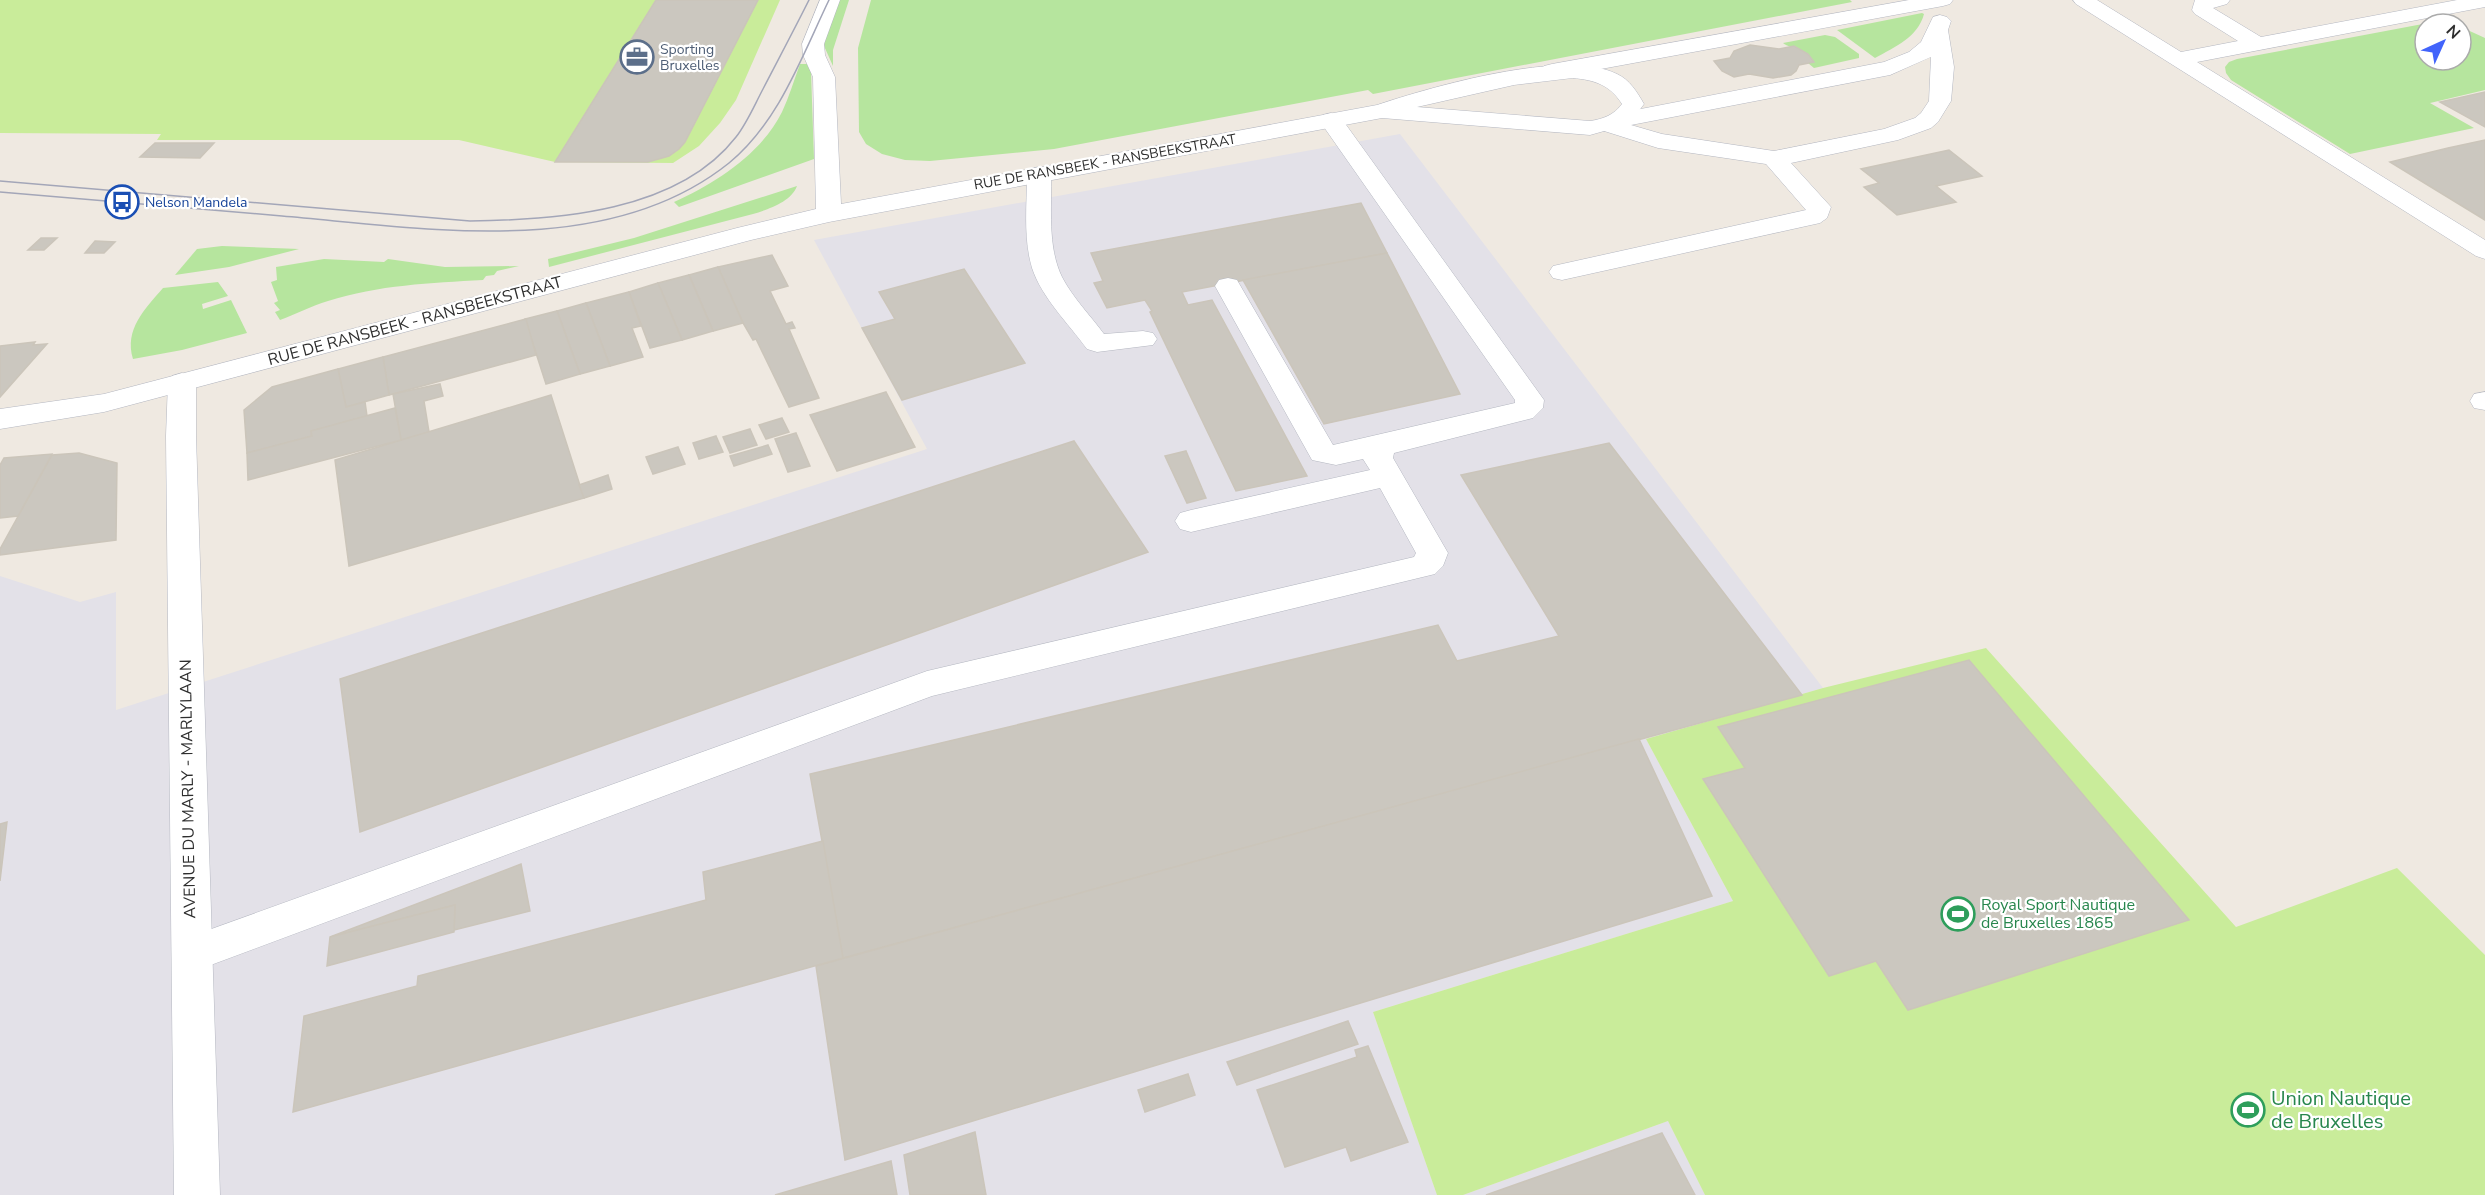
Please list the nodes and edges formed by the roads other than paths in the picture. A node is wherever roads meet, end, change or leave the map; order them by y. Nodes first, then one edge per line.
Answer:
1 (830, 0) edge
2 (1943, 0) edge
3 (1953, 0) edge
4 (2083, 0) edge
5 (2220, 0) edge
6 (2485, 1) edge
7 (1897, 4) edge
8 (2449, 8) junction
9 (2476, 22) dead end
10 (1938, 31) junction
11 (2257, 44) junction
12 (2178, 59) junction
13 (1552, 71) junction
14 (1382, 111) junction
15 (1331, 120) junction
16 (1615, 122) junction
17 (1774, 158) junction
18 (1039, 174) junction
19 (829, 214) junction
20 (2485, 251) edge
21 (1562, 272) dead end
22 (1228, 286) dead end
23 (1143, 339) dead end
24 (182, 382) junction
25 (0, 419) edge
26 (1388, 460) junction
27 (1191, 521) dead end
28 (192, 954) junction
29 (197, 1195) edge

1 - 19 street
2 - 7 street
3 - 10 street
4 - 12 street
5 - 11 street
6 - 8 street
7 - 13 street
8 - 9 street
8 - 11 street
10 - 16 street
10 - 17 street
11 - 12 street
12 - 20 street
13 - 14 street, RUE DE RANSBEEK - RANSBEEKSTRAAT
13 - 16 street, RUE DE RANSBEEK - RANSBEEKSTRAAT
14 - 15 street, RUE DE RANSBEEK - RANSBEEKSTRAAT
14 - 16 street, RUE DE RANSBEEK - RANSBEEKSTRAAT
15 - 18 street, RUE DE RANSBEEK - RANSBEEKSTRAAT
15 - 26 street
16 - 17 street
17 - 21 street
18 - 19 street, RUE DE RANSBEEK - RANSBEEKSTRAAT
18 - 23 street
19 - 24 street, RUE DE RANSBEEK - RANSBEEKSTRAAT
22 - 26 street
24 - 25 street, RUE DE RANSBEEK - RANSBEEKSTRAAT
24 - 28 street, AVENUE DU MARLY - MARLYLAAN
26 - 27 street
26 - 28 street
28 - 29 street, AVENUE DU MARLY - MARLYLAAN

